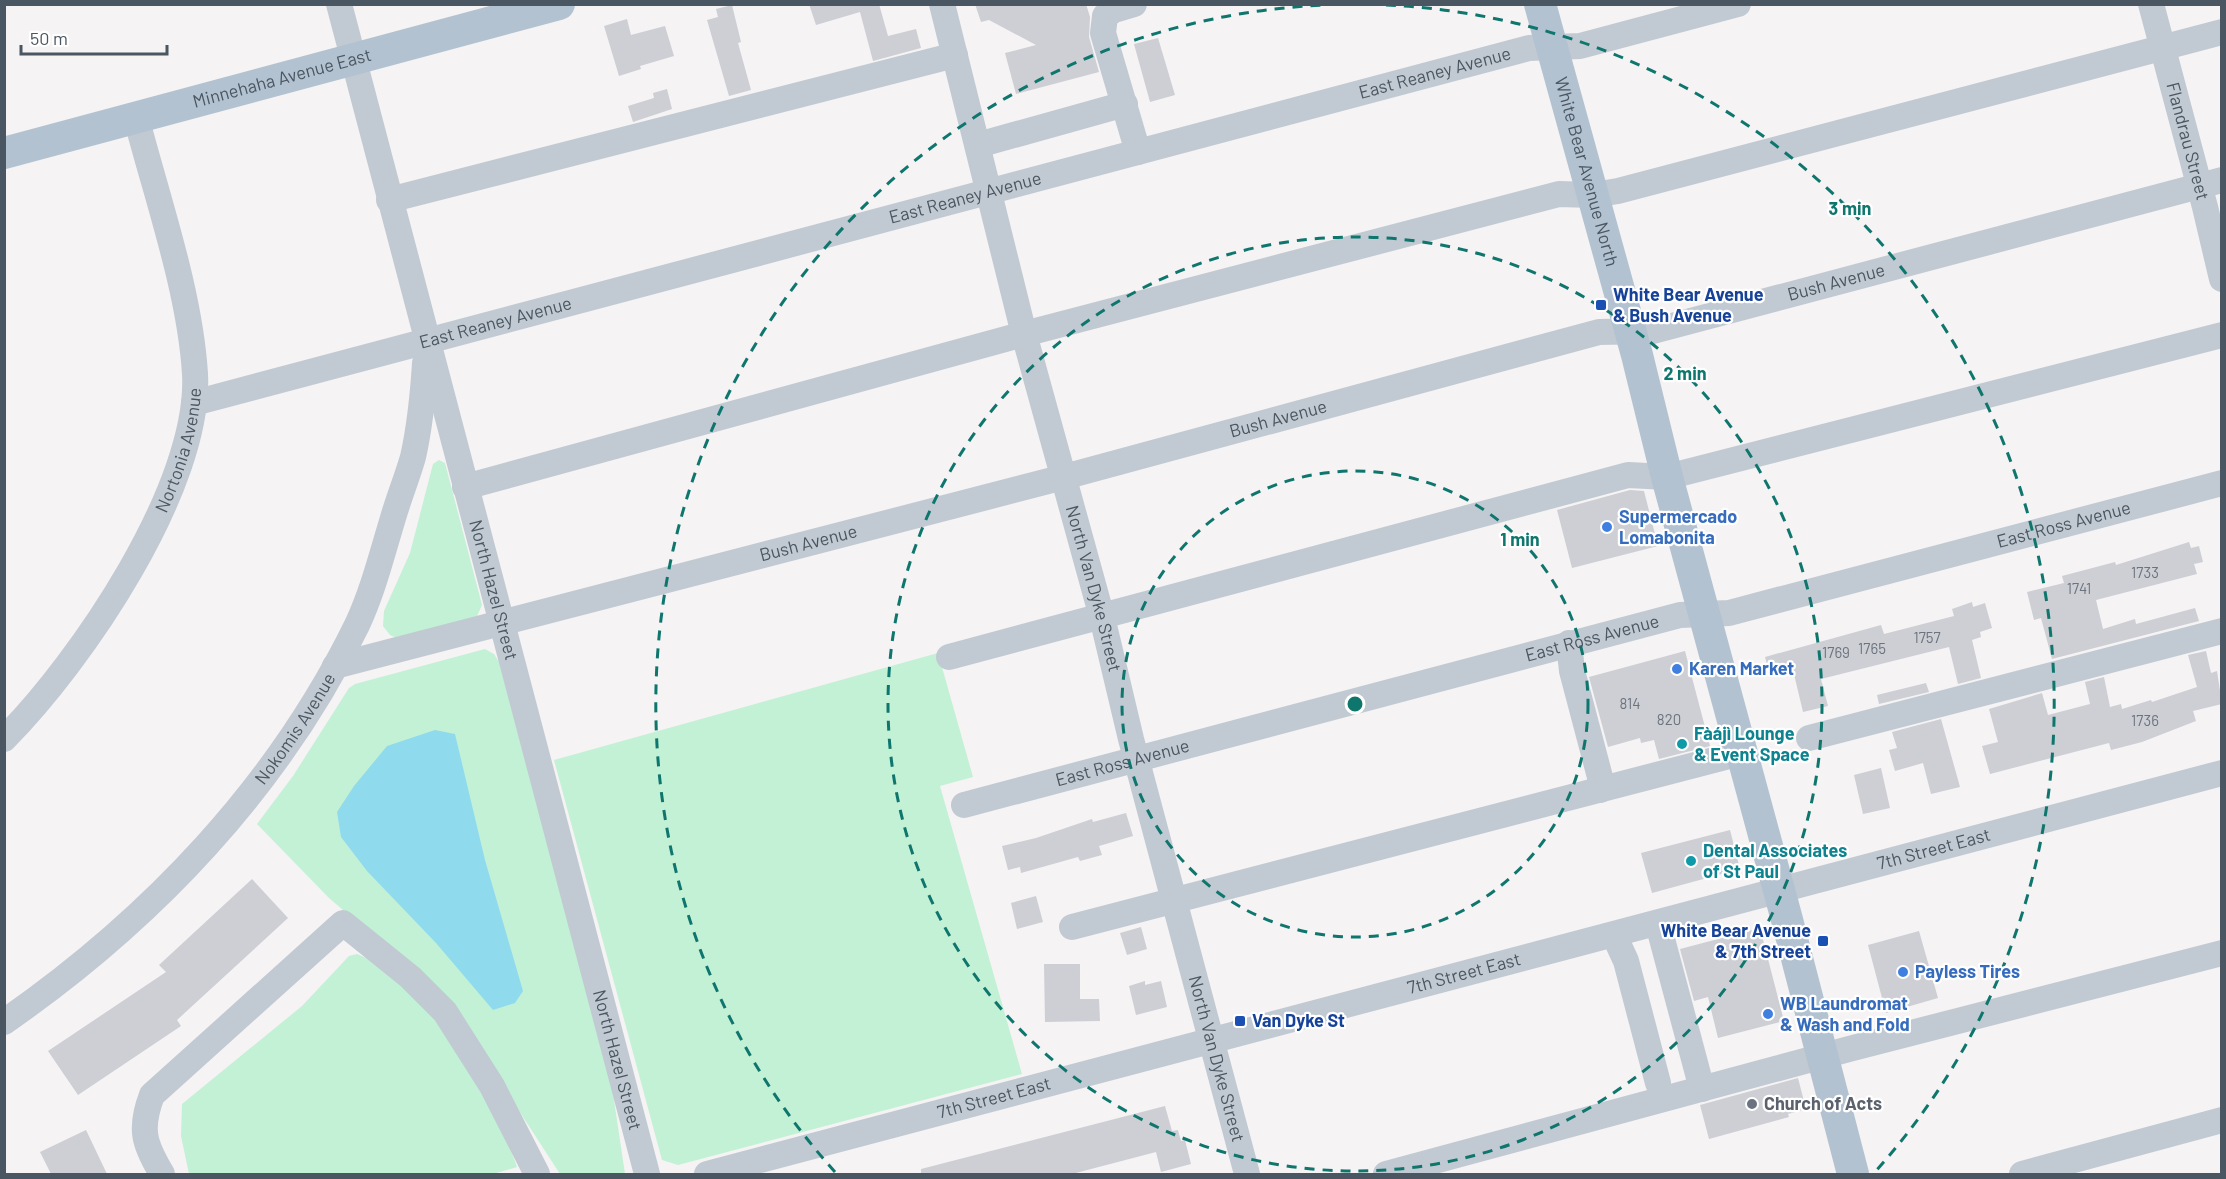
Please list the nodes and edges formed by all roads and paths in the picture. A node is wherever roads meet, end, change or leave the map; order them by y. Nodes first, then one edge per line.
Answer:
1 (339, 4) edge
2 (560, 4) edge
3 (942, 4) edge
4 (1134, 4) edge
5 (1540, 4) edge
6 (1738, 4) edge
7 (2151, 4) edge
8 (2222, 32) edge
9 (2163, 47) junction
10 (1553, 49) junction
11 (955, 55) junction
12 (354, 59) junction
13 (1125, 104) junction
14 (136, 117) junction
15 (978, 145) junction
16 (1137, 152) junction
17 (4, 153) edge
18 (2210, 183) edge
19 (990, 191) junction
20 (1593, 195) junction
21 (389, 200) junction
22 (2222, 279) edge
23 (1630, 331) junction
24 (1024, 334) junction
25 (2222, 335) edge
26 (426, 341) junction
27 (194, 403) junction
28 (1064, 477) junction
29 (1667, 477) junction
30 (2222, 483) edge
31 (465, 488) junction
32 (1704, 614) junction
33 (1102, 617) junction
34 (501, 622) junction
35 (2222, 631) edge
36 (1569, 643) junction
37 (949, 657) dead end
38 (335, 666) junction
39 (8, 727) edge
40 (1809, 738) dead end
41 (1741, 753) junction
42 (1137, 761) junction
43 (2222, 773) edge
44 (1600, 790) junction
45 (964, 805) dead end
46 (1780, 892) junction
47 (1174, 900) junction
48 (1658, 924) junction
49 (1072, 927) dead end
50 (1614, 935) junction
51 (2222, 953) edge
52 (10, 1009) edge
53 (1211, 1040) junction
54 (1823, 1056) junction
55 (1658, 1083) dead end
56 (1702, 1089) junction
57 (2222, 1120) edge
58 (529, 1172) edge
59 (162, 1174) edge
60 (647, 1174) edge
61 (707, 1174) edge
62 (1247, 1174) edge
63 (1386, 1174) edge
64 (1852, 1174) edge
65 (2022, 1174) edge

1 - 12 street, North Hazel Street
2 - 12 main road, Minnehaha Avenue East
3 - 11 street, North Van Dyke Street
4 - 13 street
5 - 10 main road, White Bear Avenue North
6 - 10 street, East Reaney Avenue
7 - 9 street, Flandrau Street
8 - 9 street
9 - 18 street, Flandrau Street
9 - 20 street
10 - 16 street, East Reaney Avenue
10 - 20 main road, White Bear Avenue North
11 - 15 street, North Van Dyke Street
11 - 21 street
12 - 14 main road, Minnehaha Avenue East
12 - 21 street, North Hazel Street
13 - 15 street
13 - 16 street
14 - 17 main road, Minnehaha Avenue East
14 - 27 street, Nortonia Avenue
15 - 19 street, North Van Dyke Street
16 - 19 street, East Reaney Avenue
18 - 22 street, Flandrau Street
18 - 23 street, Bush Avenue
19 - 24 street, North Van Dyke Street
19 - 26 street, East Reaney Avenue
20 - 23 main road, White Bear Avenue North
20 - 24 street
21 - 26 street, North Hazel Street
23 - 28 street, Bush Avenue
23 - 29 main road, White Bear Avenue North
24 - 28 street, North Van Dyke Street
24 - 31 street
25 - 29 street
26 - 27 street, East Reaney Avenue
26 - 31 street, North Hazel Street
26 - 38 street, Nokomis Avenue
27 - 39 street, Nortonia Avenue
28 - 33 street, North Van Dyke Street
28 - 34 street, Bush Avenue
29 - 32 main road, White Bear Avenue North
29 - 33 street
30 - 32 street, East Ross Avenue
31 - 34 street, North Hazel Street
32 - 36 street, East Ross Avenue
32 - 41 main road, White Bear Avenue North
33 - 37 street
33 - 42 street, North Van Dyke Street
34 - 38 street, Bush Avenue
34 - 60 street, North Hazel Street
35 - 40 street
36 - 42 street, East Ross Avenue
36 - 44 street
38 - 52 street, Nokomis Avenue
41 - 44 street
41 - 46 main road, White Bear Avenue North
42 - 45 street, East Ross Avenue
42 - 47 street, North Van Dyke Street
43 - 46 street, 7th Street East
44 - 47 street
46 - 48 street, 7th Street East
46 - 54 main road, White Bear Avenue North
47 - 49 street
47 - 53 street, North Van Dyke Street
48 - 50 street, 7th Street East
48 - 56 street
50 - 53 street, 7th Street East
50 - 55 street
51 - 54 street
53 - 61 street, 7th Street East
53 - 62 street, North Van Dyke Street
54 - 56 street
54 - 64 main road, White Bear Avenue North
56 - 63 street
57 - 65 street
58 - 59 street

